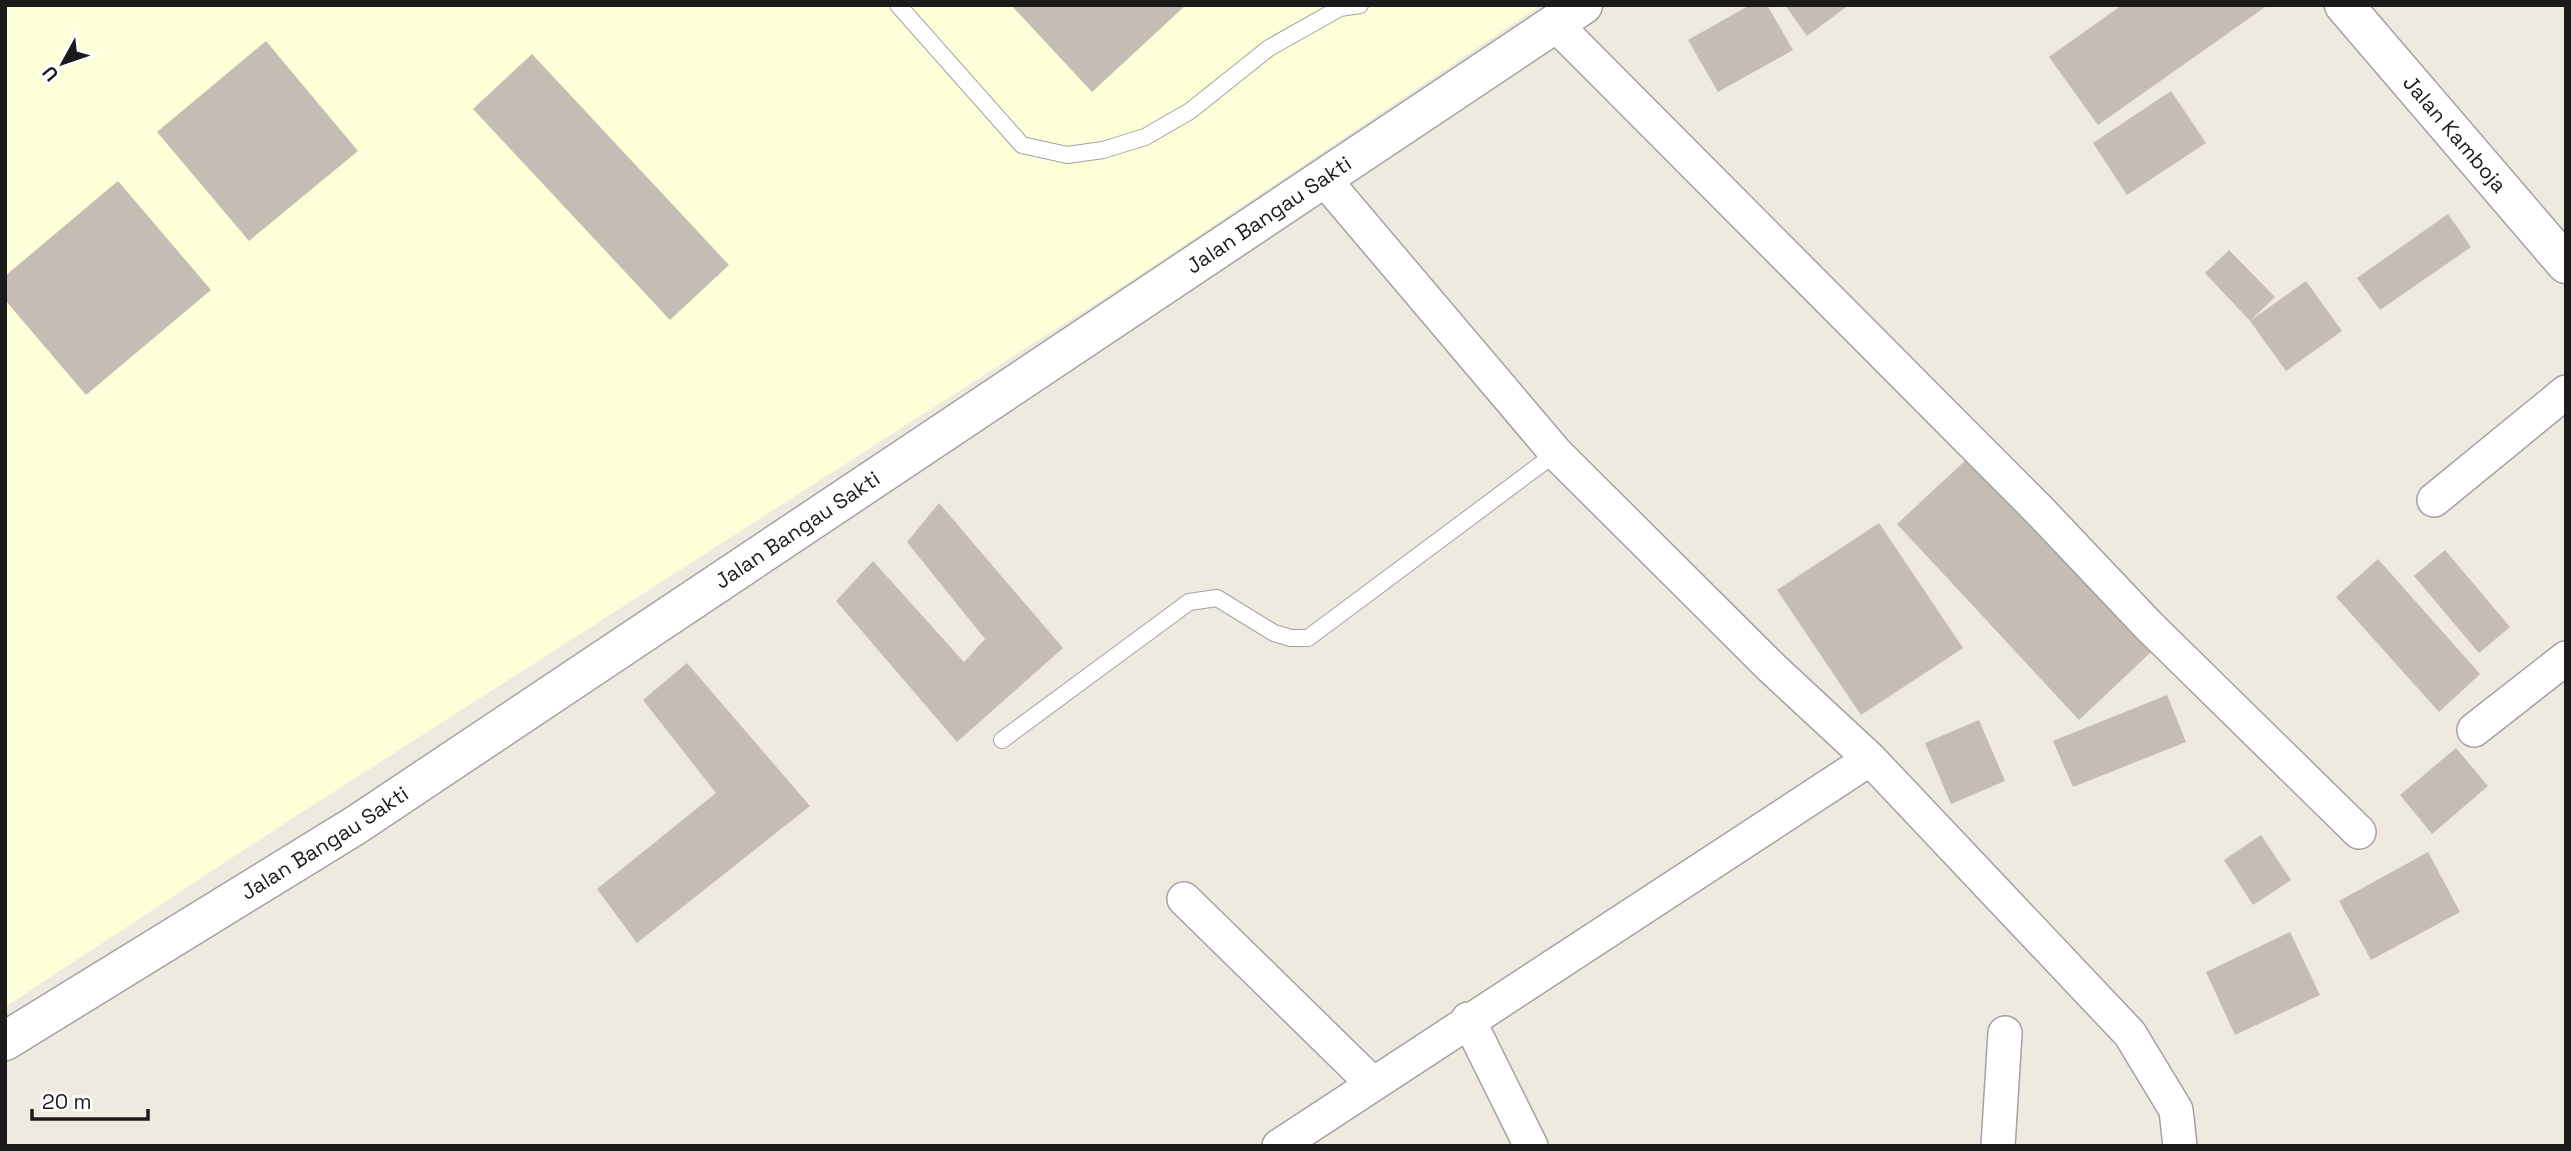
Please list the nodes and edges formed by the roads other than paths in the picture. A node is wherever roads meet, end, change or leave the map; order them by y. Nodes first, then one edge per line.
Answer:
1 (898, 5) edge
2 (1360, 5) edge
3 (2344, 5) edge
4 (1569, 15) edge
5 (1323, 178) junction
6 (2566, 264) edge
7 (2566, 392) edge
8 (1556, 453) junction
9 (2434, 500) dead end
10 (2566, 658) edge
11 (2474, 730) dead end
12 (1002, 740) dead end
13 (1870, 759) junction
14 (2359, 832) dead end
15 (1184, 899) dead end
16 (1468, 1019) junction
17 (2005, 1033) dead end
18 (5, 1041) edge
19 (1372, 1083) junction
20 (1279, 1146) edge
21 (1531, 1146) edge
22 (1998, 1146) edge
23 (2180, 1146) edge

1 - 2 lane
3 - 6 street, Jalan Kamboja
4 - 5 street, Jalan Bangau Sakti
4 - 14 street
5 - 8 street
5 - 18 street, Jalan Bangau Sakti
7 - 9 street
8 - 12 lane
8 - 13 street
10 - 11 street
13 - 16 street
13 - 23 street
15 - 19 street
16 - 19 street
16 - 21 street
17 - 22 street
19 - 20 street

